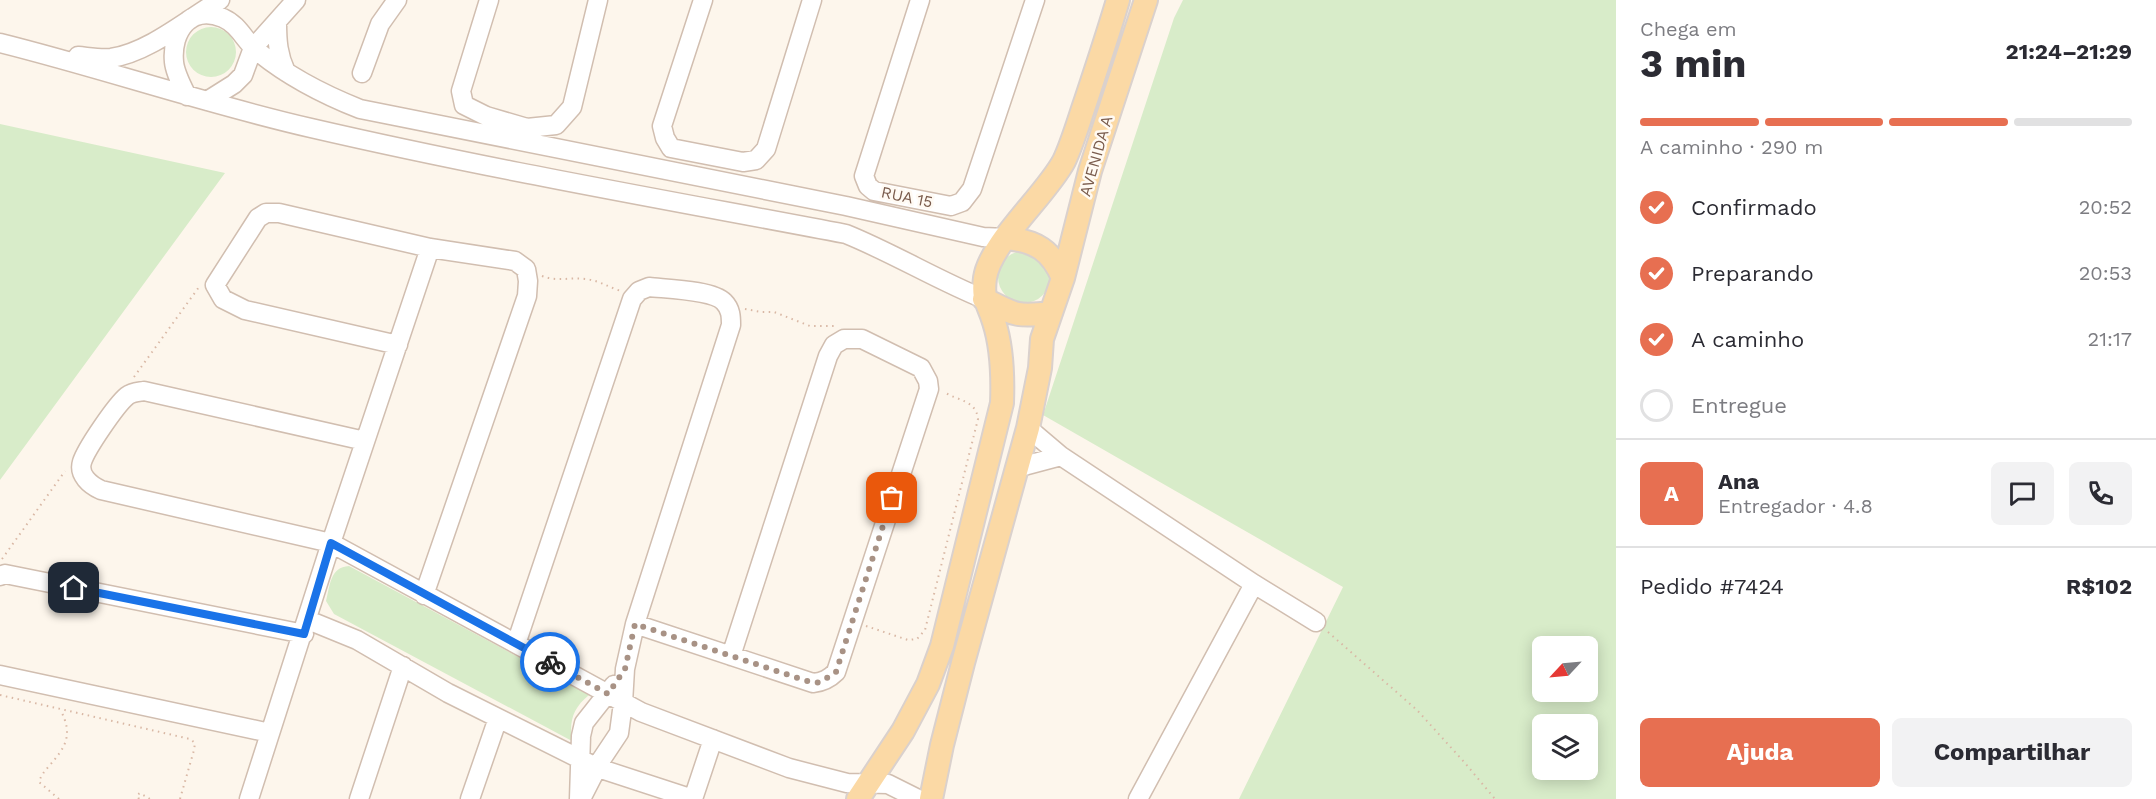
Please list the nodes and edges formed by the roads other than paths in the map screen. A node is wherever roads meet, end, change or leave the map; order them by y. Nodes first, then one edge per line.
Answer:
1 (220, 0) edge
2 (296, 0) edge
3 (397, 0) edge
4 (489, 0) edge
5 (598, 0) edge
6 (703, 0) edge
7 (812, 0) edge
8 (920, 0) edge
9 (1035, 0) edge
10 (1118, 0) edge
11 (1146, 0) edge
12 (194, 15) junction
13 (277, 22) junction
14 (0, 43) edge
15 (253, 48) junction
16 (43, 54) junction
17 (362, 73) dead end
18 (286, 74) junction
19 (187, 96) junction
20 (207, 101) junction
21 (1006, 238) junction
22 (430, 248) junction
23 (1063, 278) junction
24 (984, 299) junction
25 (1051, 313) junction
26 (1042, 339) junction
27 (398, 345) junction
28 (1028, 428) junction
29 (365, 441) junction
30 (1061, 456) junction
31 (1016, 468) junction
32 (331, 543) junction
33 (0, 576) edge
34 (1254, 584) junction
35 (424, 595) junction
36 (1316, 622) road end
37 (635, 624) junction
38 (306, 627) junction
39 (516, 644) junction
40 (732, 656) junction
41 (403, 666) junction
42 (0, 675) edge
43 (616, 699) junction
44 (498, 718) junction
45 (270, 733) junction
46 (713, 739) junction
47 (581, 759) junction
48 (598, 768) junction
49 (863, 791) edge
50 (249, 799) edge
51 (359, 799) edge
52 (470, 799) edge
53 (580, 799) edge
54 (693, 799) edge
55 (918, 799) edge
56 (931, 799) edge
57 (1138, 799) edge

1 - 12 street
2 - 13 street
3 - 17 street
4 - 5 street
6 - 7 street
8 - 9 street, RUA 15
10 - 21 main road, AVENIDA A
11 - 23 main road, AVENIDA A
12 - 15 street
12 - 16 street
12 - 19 street
13 - 15 street
13 - 18 street
14 - 16 street
15 - 18 street
15 - 20 street
16 - 19 street
18 - 21 street
19 - 20 street
20 - 24 street
21 - 23 main road
21 - 24 main road
22 - 27 street
22 - 27 street
22 - 35 street
23 - 25 main road, AVENIDA A
24 - 25 main road
24 - 26 main road
24 - 49 main road
25 - 26 main road, AVENIDA A
26 - 28 main road, AVENIDA A
27 - 29 street
28 - 30 street
28 - 31 main road, AVENIDA A
29 - 32 street
29 - 32 street
30 - 31 street
30 - 34 street
31 - 56 main road, AVENIDA A
32 - 35 street
32 - 38 street
33 - 38 street
34 - 36 street
34 - 57 street
35 - 39 street
37 - 39 street
37 - 40 street
37 - 43 street
38 - 41 street
38 - 45 street
39 - 43 street
40 - 40 street
41 - 44 street
41 - 51 street
42 - 45 street
43 - 46 street
43 - 47 street
43 - 48 street
44 - 47 street
44 - 52 street
45 - 50 street
46 - 49 street
46 - 54 street
47 - 48 street
47 - 53 street
48 - 53 street
48 - 54 street
49 - 55 street

